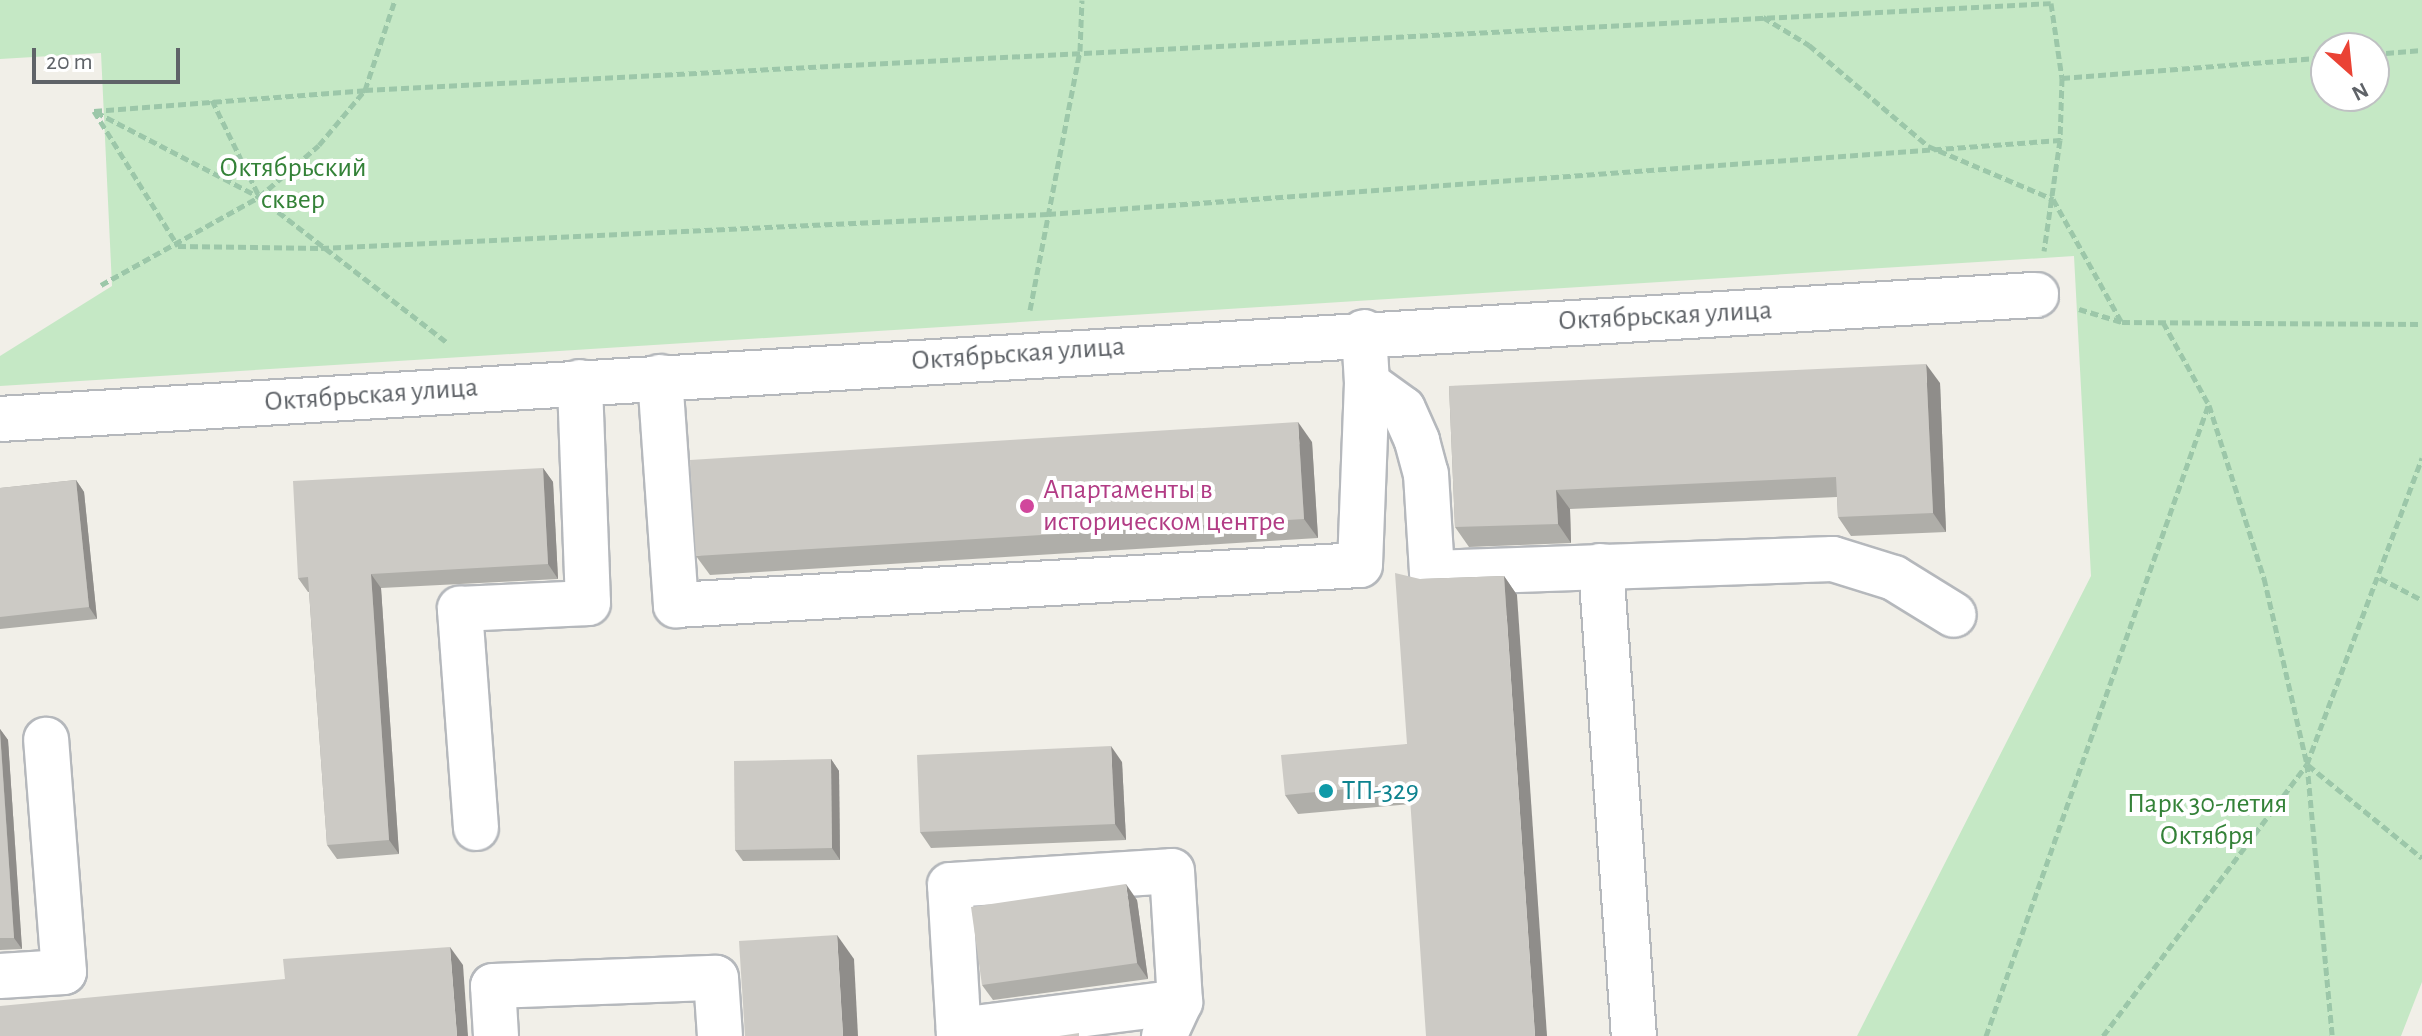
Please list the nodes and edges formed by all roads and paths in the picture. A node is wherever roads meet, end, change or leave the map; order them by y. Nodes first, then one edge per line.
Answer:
1 (395, 0) edge
2 (1082, 0) edge
3 (1762, 16) junction
4 (2422, 50) edge
5 (1080, 51) junction
6 (2390, 53) edge
7 (2310, 58) edge
8 (2062, 78) junction
9 (365, 90) junction
10 (212, 100) junction
11 (94, 111) junction
12 (2060, 140) junction
13 (1928, 146) junction
14 (259, 197) junction
15 (2053, 199) junction
16 (1048, 214) junction
17 (178, 246) junction
18 (321, 248) junction
19 (101, 285) dead end
20 (2036, 295) junction
21 (2122, 322) junction
22 (2163, 322) junction
23 (2422, 324) edge
24 (1364, 332) junction
25 (1022, 354) junction
26 (660, 377) junction
27 (580, 382) junction
28 (1367, 383) junction
29 (506, 386) junction
30 (2209, 405) junction
31 (0, 419) edge
32 (2422, 458) edge
33 (1601, 566) junction
34 (2380, 578) junction
35 (2422, 600) edge
36 (1954, 615) dead end
37 (46, 740) dead end
38 (2307, 764) junction
39 (476, 828) dead end
40 (2422, 858) edge
41 (0, 976) edge
42 (1172, 1019) edge
43 (959, 1033) edge
44 (496, 1036) edge
45 (720, 1036) edge
46 (1634, 1036) edge
47 (1986, 1036) edge
48 (2103, 1036) edge
49 (2332, 1036) edge

1 - 9 path
2 - 5 path
3 - 5 path
3 - 8 path
3 - 13 path
4 - 6 path
5 - 9 path
5 - 16 path
7 - 8 path
8 - 12 path
9 - 10 path
9 - 14 path
10 - 11 path
10 - 14 path
11 - 14 path
11 - 17 path
12 - 13 path
12 - 15 path
13 - 15 path
13 - 16 path
14 - 17 path
14 - 18 path
15 - 20 path
15 - 21 path
16 - 18 path
16 - 25 path
17 - 18 path
17 - 19 path
18 - 29 path
20 - 21 path
20 - 24 street, Октябрьская улица
21 - 22 path
22 - 23 path
22 - 30 path
24 - 25 street, Октябрьская улица
24 - 28 street
25 - 26 street, Октябрьская улица
26 - 27 street, Октябрьская улица
26 - 28 street
27 - 29 street, Октябрьская улица
27 - 39 street
28 - 33 street
29 - 31 street, Октябрьская улица
30 - 38 path
30 - 47 path
32 - 34 path
33 - 36 street
33 - 46 street
34 - 35 path
34 - 38 path
37 - 41 street
38 - 40 path
38 - 48 path
38 - 49 path
42 - 43 street
42 - 43 street
44 - 45 street

